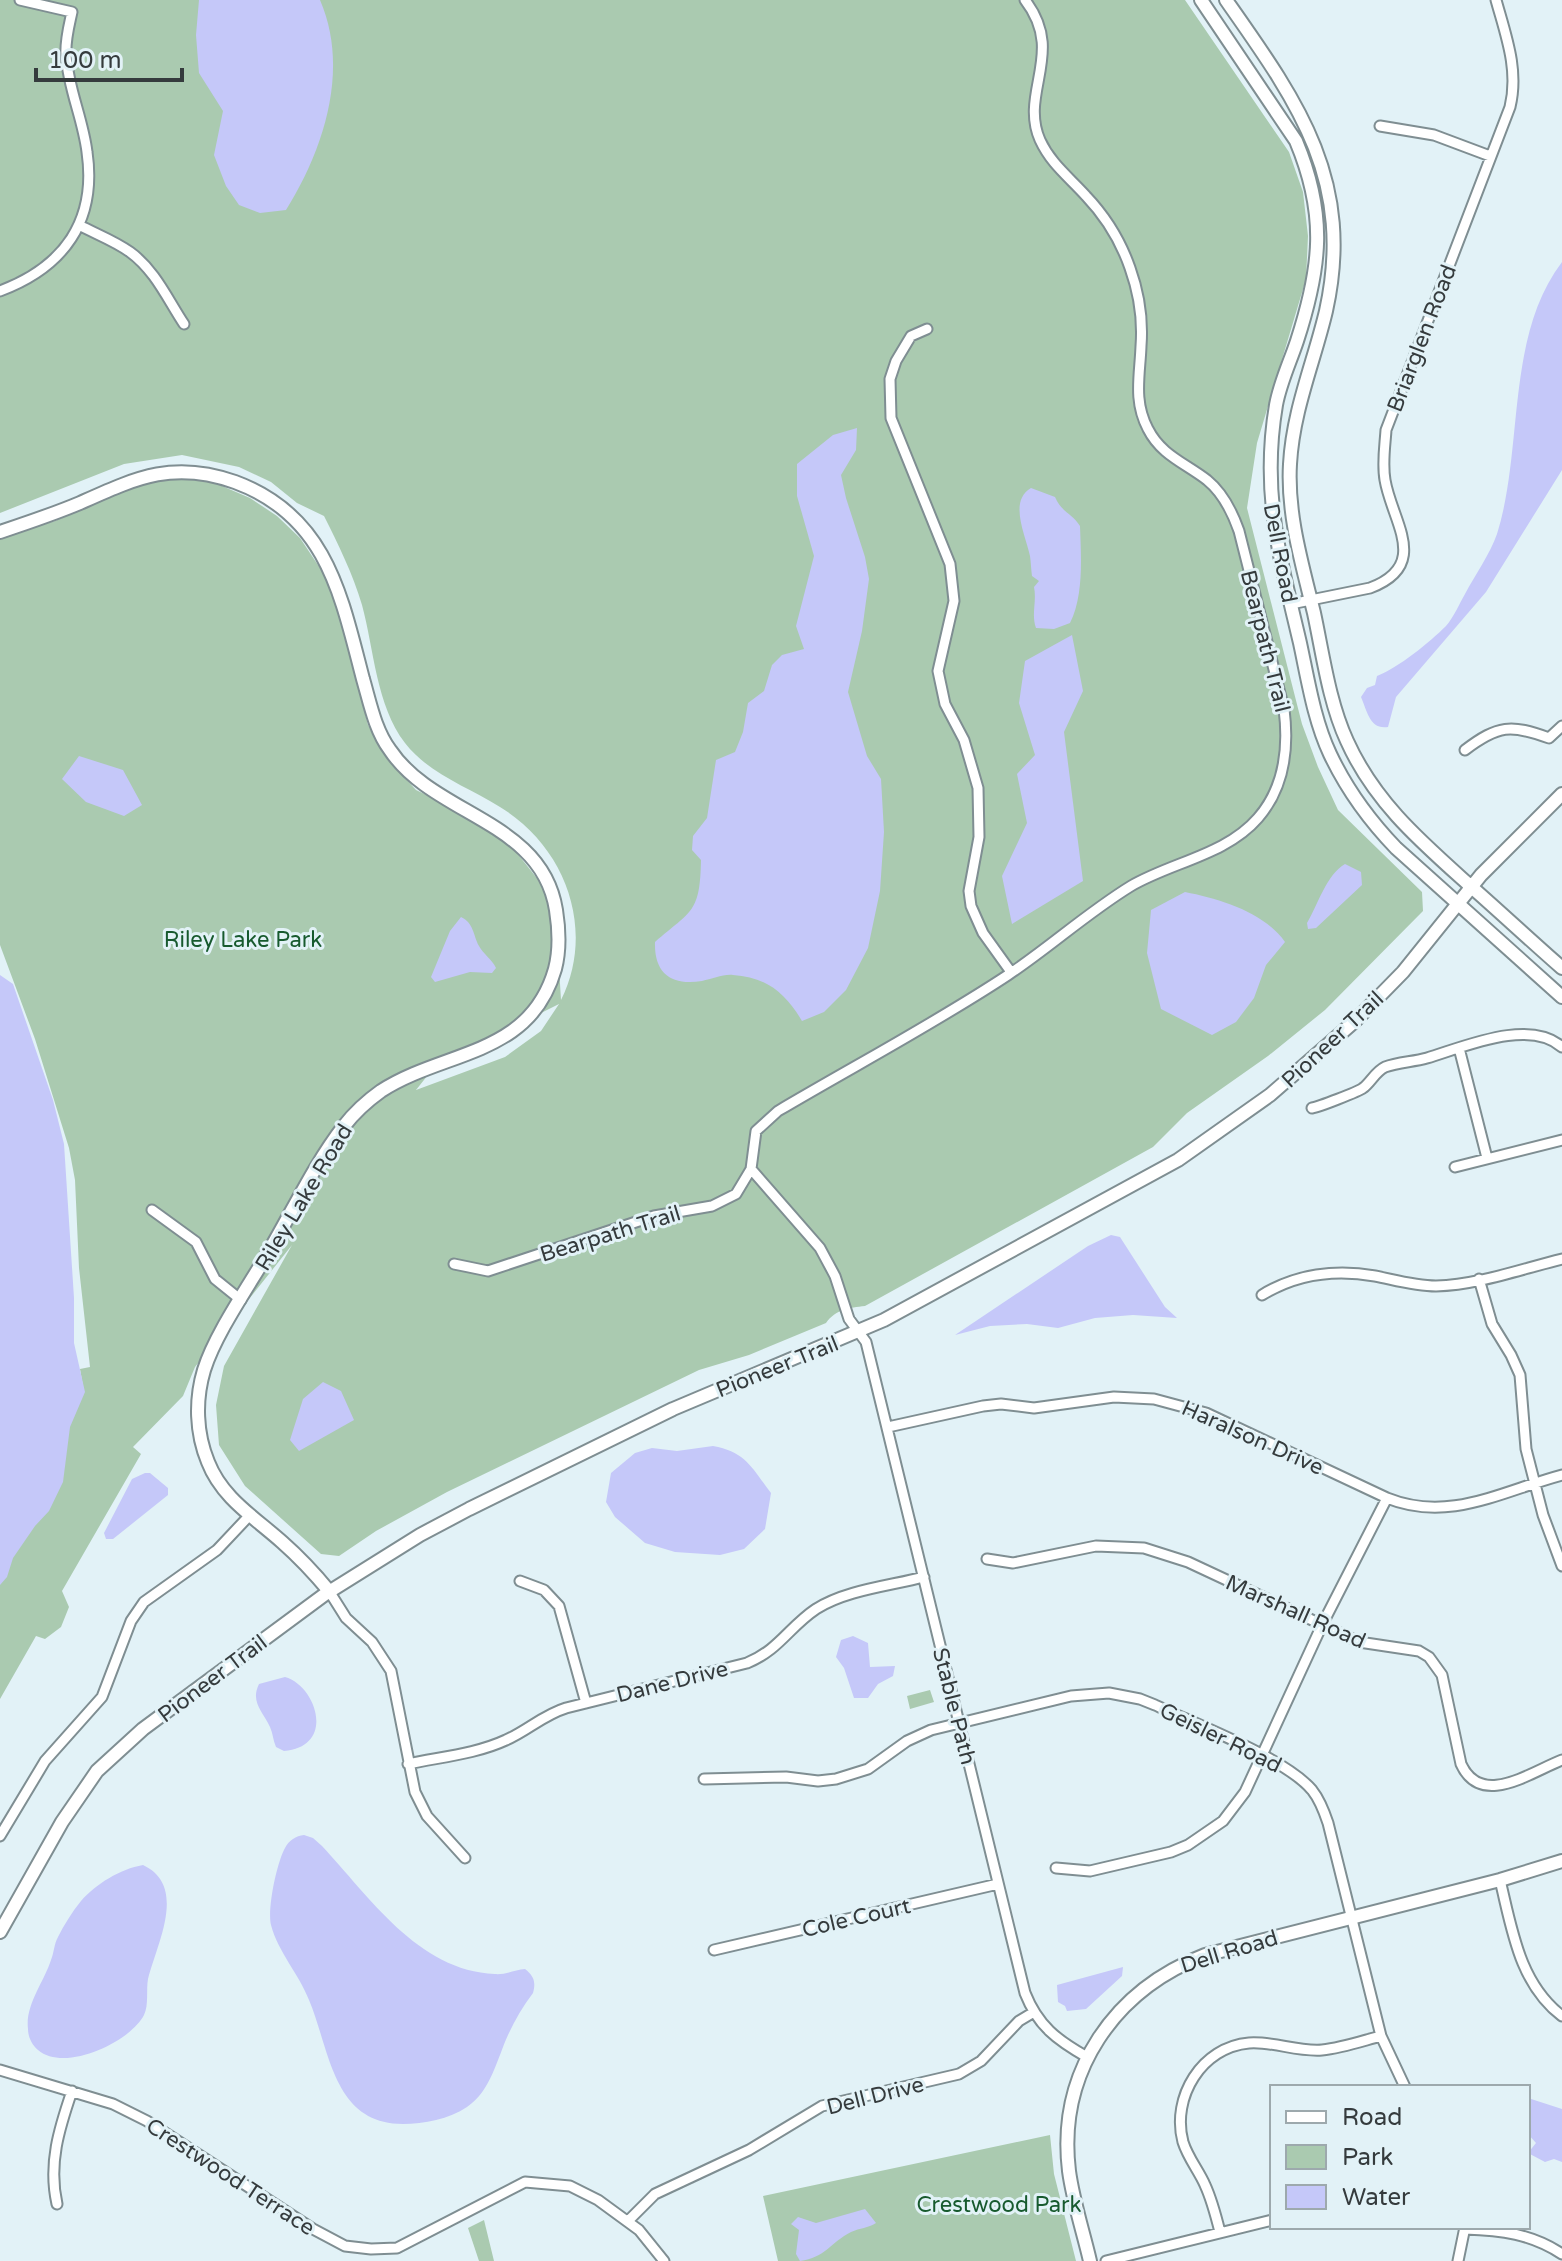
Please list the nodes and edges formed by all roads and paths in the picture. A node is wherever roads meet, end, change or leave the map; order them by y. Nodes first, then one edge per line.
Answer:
1 (20, 0) edge
2 (1025, 0) edge
3 (1201, 0) edge
4 (1226, 0) edge
5 (1496, 0) edge
6 (1380, 126) dead end
7 (1490, 156) junction
8 (79, 225) junction
9 (0, 291) edge
10 (184, 324) dead end
11 (927, 329) dead end
12 (0, 532) edge
13 (1310, 599) junction
14 (1291, 604) junction
15 (1562, 726) edge
16 (1465, 750) dead end
17 (1562, 794) edge
18 (1472, 887) junction
19 (1458, 903) junction
20 (1562, 968) edge
21 (1011, 972) junction
22 (1562, 997) edge
23 (1562, 1047) edge
24 (1459, 1048) junction
25 (1312, 1108) dead end
26 (1562, 1140) edge
27 (1487, 1158) junction
28 (1455, 1167) dead end
29 (751, 1169) junction
30 (152, 1210) dead end
31 (1562, 1259) edge
32 (454, 1264) dead end
33 (1479, 1279) junction
34 (1262, 1295) dead end
35 (241, 1300) junction
36 (859, 1332) junction
37 (888, 1427) junction
38 (1562, 1475) edge
39 (1534, 1482) junction
40 (1387, 1498) junction
41 (249, 1516) junction
42 (987, 1559) dead end
43 (1562, 1566) edge
44 (924, 1577) junction
45 (520, 1581) dead end
46 (329, 1591) junction
47 (1322, 1625) junction
48 (586, 1703) junction
49 (960, 1723) junction
50 (1261, 1756) junction
51 (1562, 1760) edge
52 (408, 1764) junction
53 (704, 1779) dead end
54 (0, 1836) edge
55 (465, 1858) dead end
56 (1562, 1861) edge
57 (1056, 1868) dead end
58 (1500, 1880) junction
59 (998, 1884) junction
60 (1352, 1917) junction
61 (0, 1932) edge
62 (714, 1950) dead end
63 (1034, 2012) junction
64 (1562, 2016) edge
65 (1381, 2036) junction
66 (1087, 2057) junction
67 (0, 2070) edge
68 (1404, 2085) edge
69 (72, 2091) junction
70 (57, 2204) dead end
71 (1270, 2220) edge
72 (628, 2221) junction
73 (1465, 2229) edge
74 (1475, 2229) edge
75 (1220, 2232) junction
76 (1562, 2254) edge
77 (664, 2261) edge
78 (1090, 2261) edge
79 (1106, 2261) edge
80 (1458, 2261) edge

1 - 8 street
2 - 21 street, Bearpath Trail
3 - 14 main road, Dell Road
4 - 13 main road, Dell Road
5 - 7 street, Briarglen Road
6 - 7 street
7 - 13 street, Briarglen Road
8 - 9 street
8 - 10 street
11 - 21 street
12 - 35 main road, Riley Lake Road
13 - 14 street, Briarglen Road
13 - 18 main road, Dell Road
14 - 19 main road, Dell Road
15 - 16 street
17 - 18 main road, Pioneer Trail
18 - 19 main road, Pioneer Trail
18 - 20 main road, Dell Road
19 - 22 main road, Dell Road
19 - 36 main road, Pioneer Trail
21 - 29 street, Bearpath Trail
23 - 24 street
24 - 25 street
24 - 27 street
26 - 27 street
27 - 28 street
29 - 32 street, Bearpath Trail
29 - 36 street
30 - 35 street
31 - 33 street
33 - 34 street
33 - 39 street
35 - 41 main road, Riley Lake Road
36 - 37 street, Stable Path
36 - 46 main road, Pioneer Trail
37 - 40 street, Haralson Drive
37 - 44 street, Stable Path
38 - 39 street, Haralson Drive
39 - 40 street, Haralson Drive
39 - 43 street
40 - 47 street
41 - 46 main road, Riley Lake Road
41 - 54 street
42 - 47 street, Marshall Road
44 - 48 street, Dane Drive
44 - 49 street, Stable Path
45 - 48 street
46 - 52 street, Riley Lake Road
46 - 61 main road, Pioneer Trail
47 - 50 street
47 - 51 street, Marshall Road
48 - 52 street, Dane Drive
49 - 50 street, Geisler Road
49 - 53 street, Geisler Road
49 - 59 street, Stable Path
50 - 57 street
50 - 60 street, Geisler Road
52 - 55 street, Riley Lake Road
56 - 58 main road, Dell Road
58 - 60 main road, Dell Road
58 - 64 street
59 - 62 street, Cole Court
59 - 63 street, Stable Path
60 - 65 street, Geisler Road
60 - 66 main road, Dell Road
63 - 66 street, Stable Path
63 - 72 street, Dell Drive
65 - 68 street, Geisler Road
65 - 75 street
66 - 78 main road, Dell Road
67 - 69 street, Crestwood Terrace
69 - 70 street
69 - 72 street, Crestwood Terrace
71 - 75 street
72 - 77 street, Crestwood Terrace
73 - 80 street
74 - 76 street
75 - 79 street

